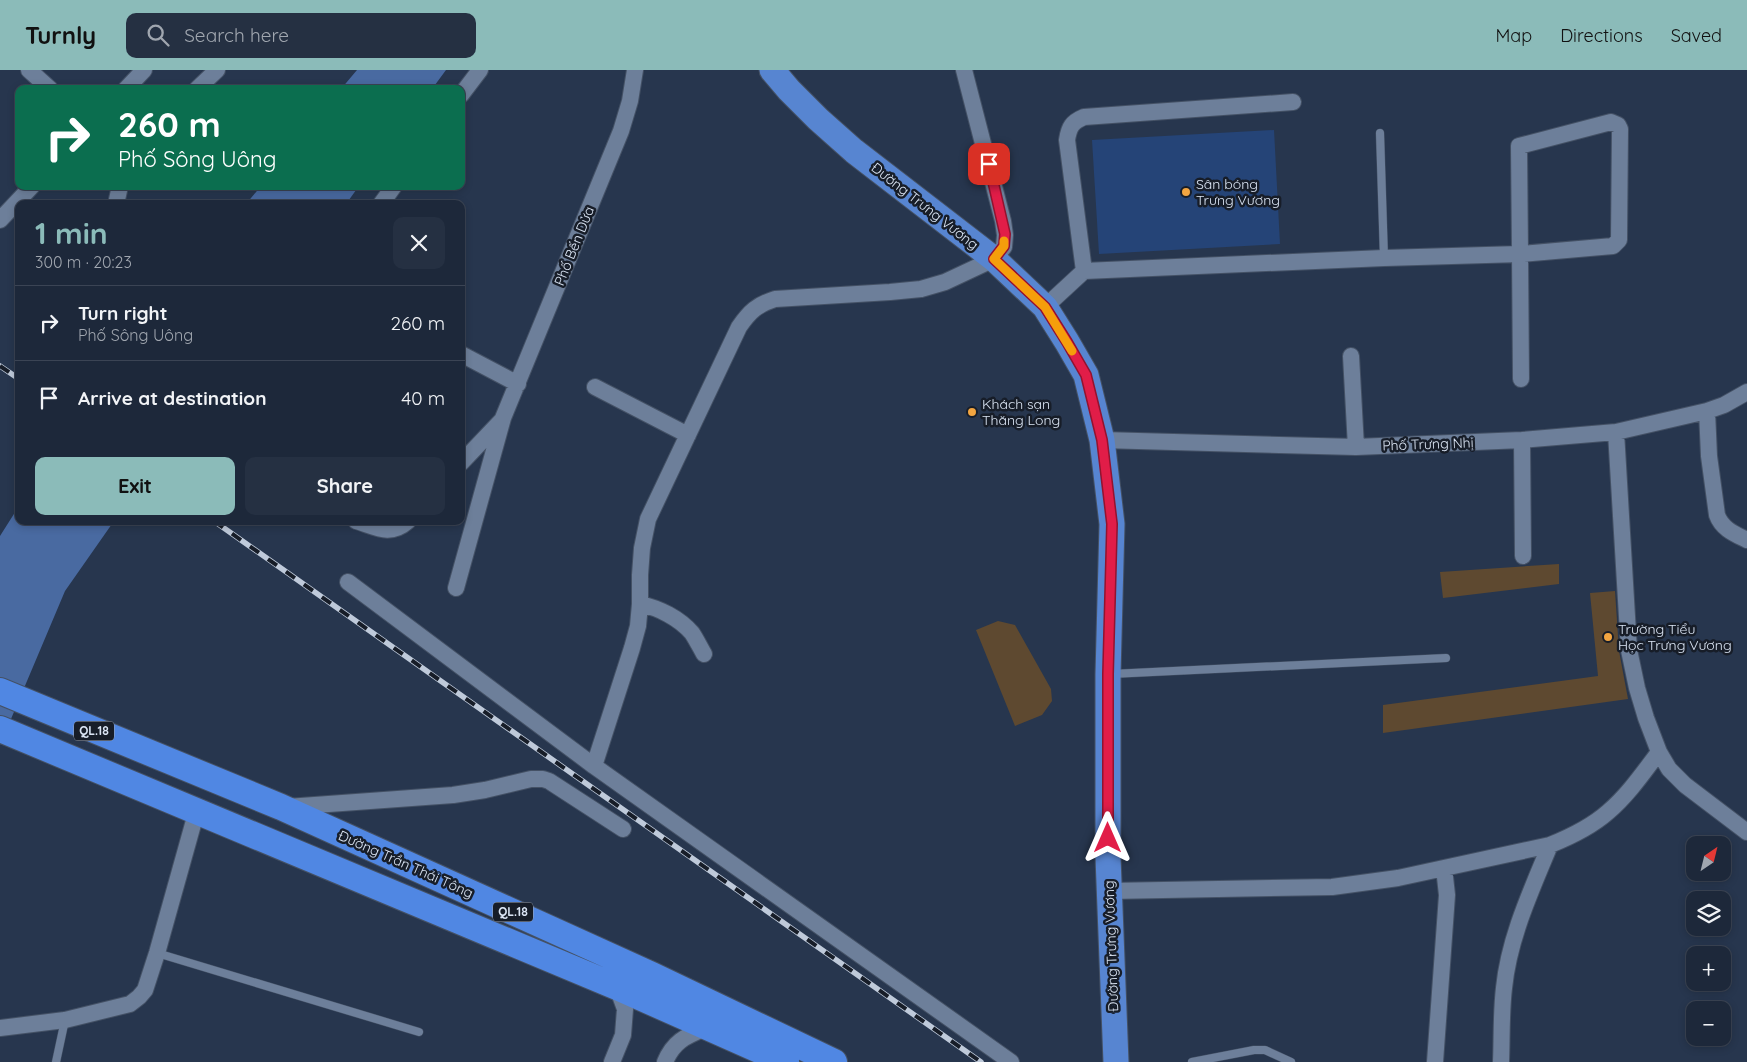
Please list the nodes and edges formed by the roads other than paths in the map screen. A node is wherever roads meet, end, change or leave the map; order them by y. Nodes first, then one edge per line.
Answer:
1 (29, 70) edge
2 (144, 70) edge
3 (216, 70) edge
4 (480, 70) edge
5 (635, 70) edge
6 (772, 70) edge
7 (964, 70) edge
8 (46, 85) edge
9 (130, 85) edge
10 (201, 85) edge
11 (465, 90) edge
12 (1294, 102) dead end
13 (1380, 133) dead end
14 (28, 190) edge
15 (19, 200) edge
16 (15, 204) edge
17 (0, 220) edge
18 (1520, 254) junction
19 (1384, 258) junction
20 (994, 259) junction
21 (1084, 271) junction
22 (1045, 307) junction
23 (465, 356) edge
24 (1351, 356) dead end
25 (1521, 379) dead end
26 (518, 384) junction
27 (595, 387) dead end
28 (1747, 392) edge
29 (1707, 412) junction
30 (503, 418) junction
31 (1616, 432) junction
32 (688, 434) junction
33 (1102, 440) junction
34 (1522, 440) junction
35 (1356, 447) junction
36 (465, 459) edge
37 (368, 525) edge
38 (403, 525) edge
39 (1747, 540) edge
40 (1523, 556) dead end
41 (348, 582) dead end
42 (456, 588) dead end
43 (640, 604) junction
44 (704, 654) dead end
45 (1446, 658) dead end
46 (1108, 674) junction
47 (0, 691) edge
48 (0, 729) edge
49 (1659, 752) junction
50 (594, 766) junction
51 (186, 806) junction
52 (281, 807) junction
53 (623, 829) dead end
54 (1747, 832) edge
55 (1550, 845) junction
56 (1444, 868) junction
57 (1109, 891) junction
58 (157, 953) junction
59 (616, 987) junction
60 (65, 1020) junction
61 (708, 1027) junction
62 (0, 1028) edge
63 (418, 1032) dead end
64 (56, 1062) edge
65 (612, 1062) edge
66 (665, 1062) edge
67 (786, 1062) edge
68 (834, 1062) edge
69 (1011, 1062) edge
70 (1116, 1062) edge
71 (1192, 1062) edge
72 (1291, 1062) edge
73 (1435, 1062) edge
74 (1500, 1062) edge

1 - 8 street
2 - 9 street
3 - 10 street
4 - 11 street
5 - 26 street, Phố Bến Dừa
6 - 20 main road, Đường Trưng Vương
7 - 20 street
12 - 21 street
13 - 19 lane
14 - 15 street
16 - 17 street
18 - 18 street
18 - 19 street
18 - 25 street
19 - 21 street
20 - 22 main road, Đường Trưng Vương
20 - 32 street
21 - 22 street
22 - 33 main road, Đường Trưng Vương
23 - 26 street
24 - 35 street
26 - 30 street, Phố Bến Dừa
27 - 32 street
28 - 29 street, Phố Trưng Nhị
29 - 31 street, Phố Trưng Nhị
29 - 39 street
30 - 36 street
30 - 42 street
31 - 34 street, Phố Trưng Nhị
31 - 49 street
32 - 43 street
33 - 35 street, Phố Trưng Nhị
33 - 46 main road, Đường Trưng Vương
34 - 35 street, Phố Trưng Nhị
34 - 40 street
37 - 38 street
41 - 50 street
43 - 44 street
43 - 50 street
45 - 46 lane
46 - 57 main road, Đường Trưng Vương
47 - 52 highway, Đường Trần Thái Tông / QL.18
48 - 51 highway, QL.18
49 - 54 street
49 - 55 street
50 - 69 street
51 - 58 street
51 - 59 highway, QL.18
52 - 53 street
52 - 68 highway, Đường Trần Thái Tông / QL.18
55 - 56 street
55 - 74 street
56 - 57 street
56 - 73 street
57 - 70 main road, Đường Trưng Vương
58 - 60 street
58 - 63 lane
59 - 61 highway, QL.18
59 - 65 street
60 - 62 street
60 - 64 lane
61 - 66 street
61 - 67 highway, QL.18
71 - 72 lane

